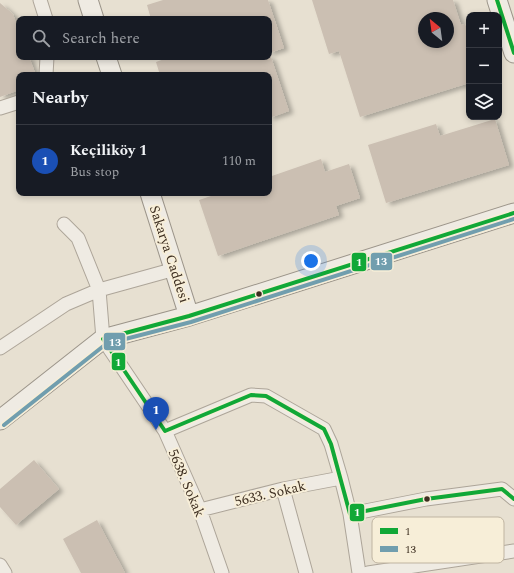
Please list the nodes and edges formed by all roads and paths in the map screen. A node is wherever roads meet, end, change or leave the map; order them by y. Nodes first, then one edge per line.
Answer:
1 (40, 0) edge
2 (88, 0) edge
3 (497, 0) edge
4 (45, 16) edge
5 (93, 16) edge
6 (514, 53) edge
7 (47, 60) edge
8 (107, 60) edge
9 (46, 72) edge
10 (111, 72) edge
11 (16, 103) edge
12 (0, 108) edge
13 (151, 196) edge
14 (514, 213) edge
15 (64, 224) dead end
16 (175, 269) junction
17 (99, 290) junction
18 (189, 316) junction
19 (103, 339) junction
20 (0, 348) edge
21 (0, 420) edge
22 (165, 431) junction
23 (341, 478) junction
24 (283, 488) junction
25 (514, 499) edge
26 (200, 510) junction
27 (350, 514) junction
28 (514, 551) edge
29 (504, 553) edge
30 (434, 563) edge
31 (0, 565) edge
32 (5, 573) edge
33 (222, 573) edge
34 (306, 573) edge
35 (359, 573) edge
36 (368, 573) edge

1 - 4 street
2 - 5 street
3 - 6 street
7 - 9 street
8 - 10 street
11 - 12 street
13 - 16 street, Sakarya Caddesi
14 - 18 street
15 - 17 street
16 - 17 street
16 - 18 street, Sakarya Caddesi
17 - 19 street
17 - 20 street
18 - 19 street
19 - 21 street
19 - 22 street, 5638. Sokak
22 - 23 street
22 - 26 street, 5638. Sokak
23 - 24 street, 5633. Sokak
23 - 27 street
24 - 26 street, 5633. Sokak
24 - 34 street
25 - 27 street
26 - 33 street, 5638. Sokak
27 - 35 street
28 - 29 street
30 - 36 street
31 - 32 street

